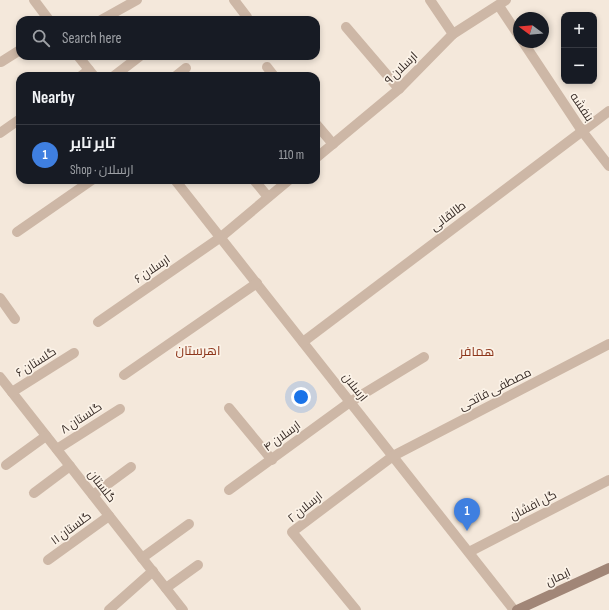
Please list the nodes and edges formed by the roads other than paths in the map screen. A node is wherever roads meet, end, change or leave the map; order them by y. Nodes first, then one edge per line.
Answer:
1 (34, 0) edge
2 (137, 0) edge
3 (234, 0) edge
4 (430, 0) edge
5 (502, 3) edge
6 (47, 16) edge
7 (108, 16) edge
8 (246, 16) edge
9 (513, 24) edge
10 (346, 27) dead end
11 (454, 34) junction
12 (527, 48) edge
13 (16, 53) edge
14 (80, 60) edge
15 (135, 60) edge
16 (1, 62) dead end
17 (267, 67) dead end
18 (186, 68) dead end
19 (87, 72) edge
20 (119, 72) edge
21 (181, 72) edge
22 (271, 72) edge
23 (399, 89) junction
24 (609, 111) edge
25 (16, 122) edge
26 (320, 129) edge
27 (582, 131) junction
28 (0, 133) edge
29 (333, 144) junction
30 (320, 155) edge
31 (609, 166) edge
32 (86, 184) edge
33 (179, 184) edge
34 (257, 184) edge
35 (284, 184) edge
36 (268, 198) junction
37 (17, 232) dead end
38 (221, 237) junction
39 (256, 283) junction
40 (0, 298) edge
41 (16, 319) dead end
42 (98, 322) dead end
43 (303, 342) junction
44 (609, 344) edge
45 (74, 353) dead end
46 (424, 357) dead end
47 (124, 375) dead end
48 (0, 377) edge
49 (12, 392) junction
50 (350, 402) junction
51 (229, 408) dead end
52 (120, 409) dead end
53 (46, 436) junction
54 (57, 449) junction
55 (393, 456) junction
56 (272, 460) junction
57 (6, 465) dead end
58 (70, 466) junction
59 (131, 467) dead end
60 (609, 480) edge
61 (229, 490) dead end
62 (34, 493) dead end
63 (92, 495) junction
64 (109, 516) junction
65 (189, 524) dead end
66 (469, 552) junction
67 (142, 558) junction
68 (48, 560) dead end
69 (198, 565) dead end
70 (609, 568) edge
71 (153, 571) junction
72 (166, 588) junction
73 (108, 610) edge
74 (183, 610) edge
75 (356, 610) edge
76 (515, 610) edge

1 - 6 street
2 - 7 street
3 - 8 street
4 - 11 street
5 - 9 street
5 - 11 street, ارسلان ۹
10 - 23 street
11 - 23 street, ارسلان ۹
12 - 27 street, بنفشه
13 - 16 street
14 - 19 street
15 - 20 street
17 - 22 street
18 - 21 street
23 - 29 street, ارسلان ۹
24 - 27 street, طالقانی
25 - 28 street
26 - 29 street
27 - 31 street, بنفشه
27 - 43 street, طالقانی
29 - 30 street, ارسلان ۹
32 - 37 street
33 - 38 street, ارسلان
34 - 36 street
35 - 36 street
36 - 38 street
38 - 39 street, ارسلان
38 - 42 street, ارسلان ۶
39 - 43 street, ارسلان
39 - 47 street
40 - 41 street
43 - 50 street, ارسلان
44 - 55 street, مصطفی فاتحی
45 - 49 street, گلستان ۶
46 - 50 street, ارسلان ۴
48 - 49 street, گلستان
49 - 53 street, گلستان
50 - 55 street, ارسلان
50 - 56 street, ارسلان ۴
51 - 56 street
52 - 54 street, گلستان ۸
53 - 54 street, گلستان
53 - 57 street
54 - 58 street, گلستان
55 - 66 street, ارسلان
55 - 75 street, ارسلان ۲
56 - 61 street, ارسلان ۴
58 - 62 street
58 - 63 street, گلستان
59 - 63 street
60 - 66 street, گل افشان
63 - 64 street, گلستان
64 - 67 street, گلستان
64 - 68 street, گلستان ۱۱
65 - 67 street
66 - 76 street, ارسلان
67 - 71 street, گلستان
69 - 72 street
70 - 76 street, ایمان
71 - 72 street, گلستان
71 - 73 street
72 - 74 street, گلستان

